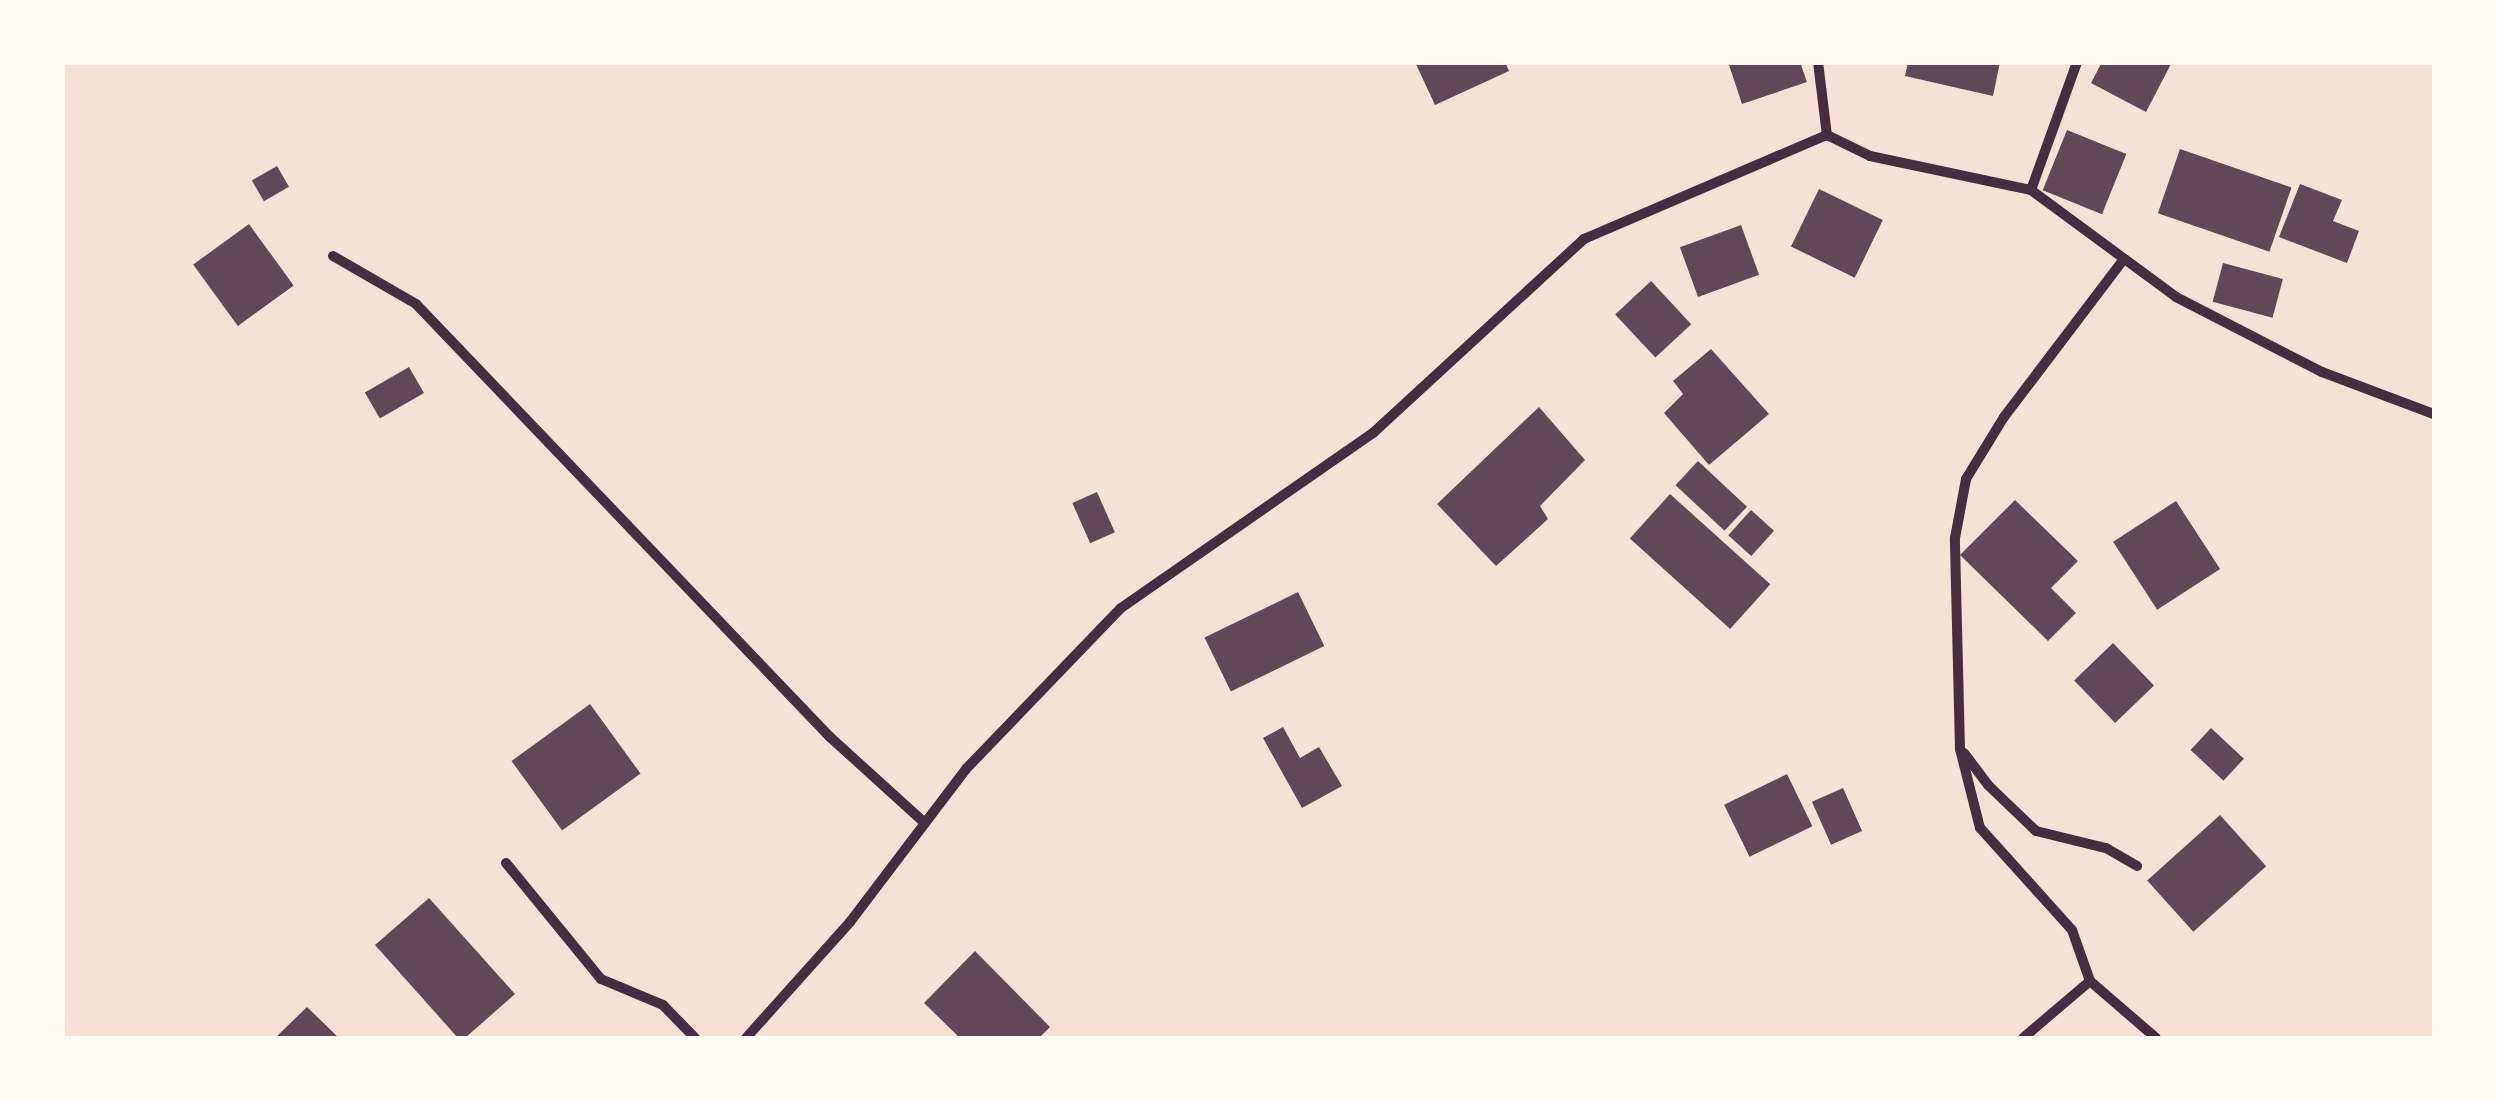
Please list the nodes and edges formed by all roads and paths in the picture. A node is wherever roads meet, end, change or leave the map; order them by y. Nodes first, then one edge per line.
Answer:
1 (1818, 62) edge
2 (2077, 62) edge
3 (1827, 135) junction
4 (2031, 190) junction
5 (333, 256) dead end
6 (2124, 259) junction
7 (2434, 414) edge
8 (1960, 749) junction
9 (925, 824) junction
10 (506, 863) dead end
11 (2137, 866) dead end
12 (2090, 981) junction
13 (694, 1038) edge
14 (746, 1038) edge
15 (2024, 1038) edge
16 (2156, 1038) edge

1 - 3 street
2 - 4 street
3 - 4 street
3 - 9 street
4 - 6 street
5 - 9 street
6 - 7 street
6 - 8 street
8 - 11 street
8 - 12 street
9 - 14 street
10 - 13 street
12 - 15 street
12 - 16 street

